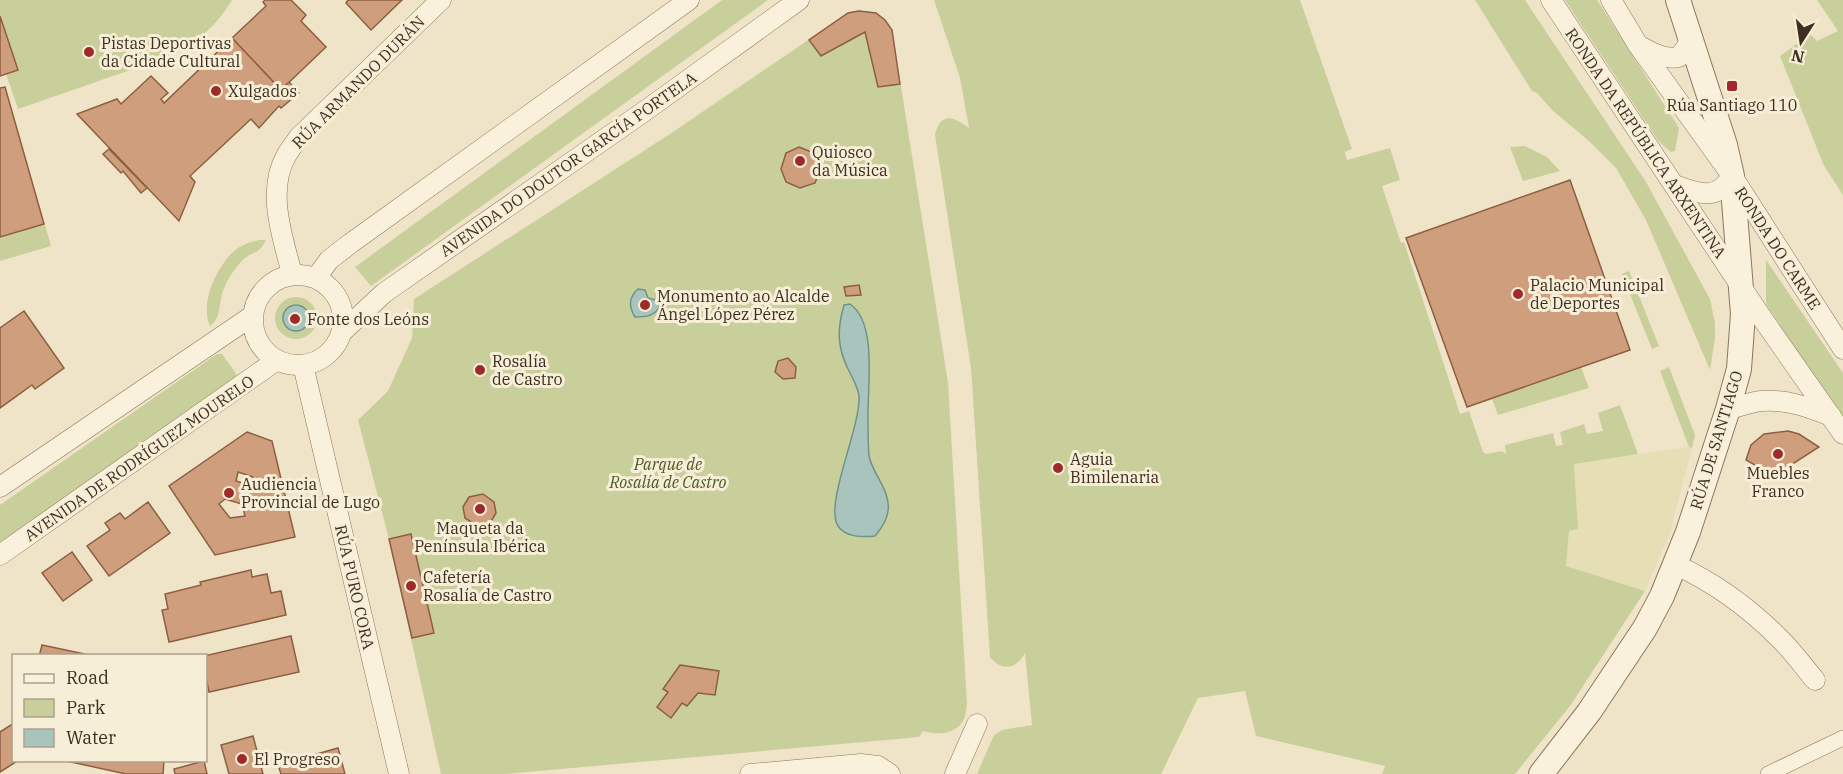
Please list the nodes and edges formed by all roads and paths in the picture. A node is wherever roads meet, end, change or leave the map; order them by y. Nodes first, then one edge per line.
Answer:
1 (441, 0) edge
2 (690, 0) edge
3 (799, 0) edge
4 (1551, 0) edge
5 (1611, 0) edge
6 (1678, 0) edge
7 (1689, 34) junction
8 (1638, 45) junction
9 (1732, 176) junction
10 (1675, 185) junction
11 (292, 274) junction
12 (316, 278) junction
13 (1741, 286) junction
14 (252, 316) junction
15 (342, 332) junction
16 (1843, 349) edge
17 (277, 360) junction
18 (303, 365) junction
19 (1728, 409) junction
20 (1832, 416) junction
21 (1843, 434) edge
22 (0, 487) edge
23 (0, 555) edge
24 (1676, 565) junction
25 (1815, 680) dead end
26 (977, 724) dead end
27 (1842, 742) edge
28 (399, 774) edge
29 (750, 774) edge
30 (890, 774) edge
31 (955, 774) edge
32 (1541, 774) edge
33 (1768, 774) edge

1 - 11 street, RÚA ARMANDO DURÁN
2 - 12 street
3 - 15 street, AVENIDA DO DOUTOR GARCÍA PORTELA
4 - 10 street, RONDA DA REPÚBLICA ARXENTINA
5 - 8 street
6 - 7 street, RÚA DE SANTIAGO
7 - 8 street
7 - 9 street, RÚA DE SANTIAGO
8 - 9 street
9 - 10 street
9 - 13 street, RÚA DE SANTIAGO
9 - 16 street, RONDA DO CARME
10 - 13 street, RONDA DA REPÚBLICA ARXENTINA
11 - 12 street
11 - 14 street
12 - 15 street
13 - 19 street, RÚA DE SANTIAGO
13 - 20 street
14 - 17 street
14 - 22 street
15 - 18 street
17 - 18 street
17 - 23 street, AVENIDA DE RODRÍGUEZ MOURELO
18 - 28 street, RÚA PURO CORA
19 - 20 street
19 - 24 street, RÚA DE SANTIAGO
20 - 21 street
24 - 25 street
24 - 32 street, RÚA DE SANTIAGO
26 - 31 street
27 - 33 street
29 - 30 street

